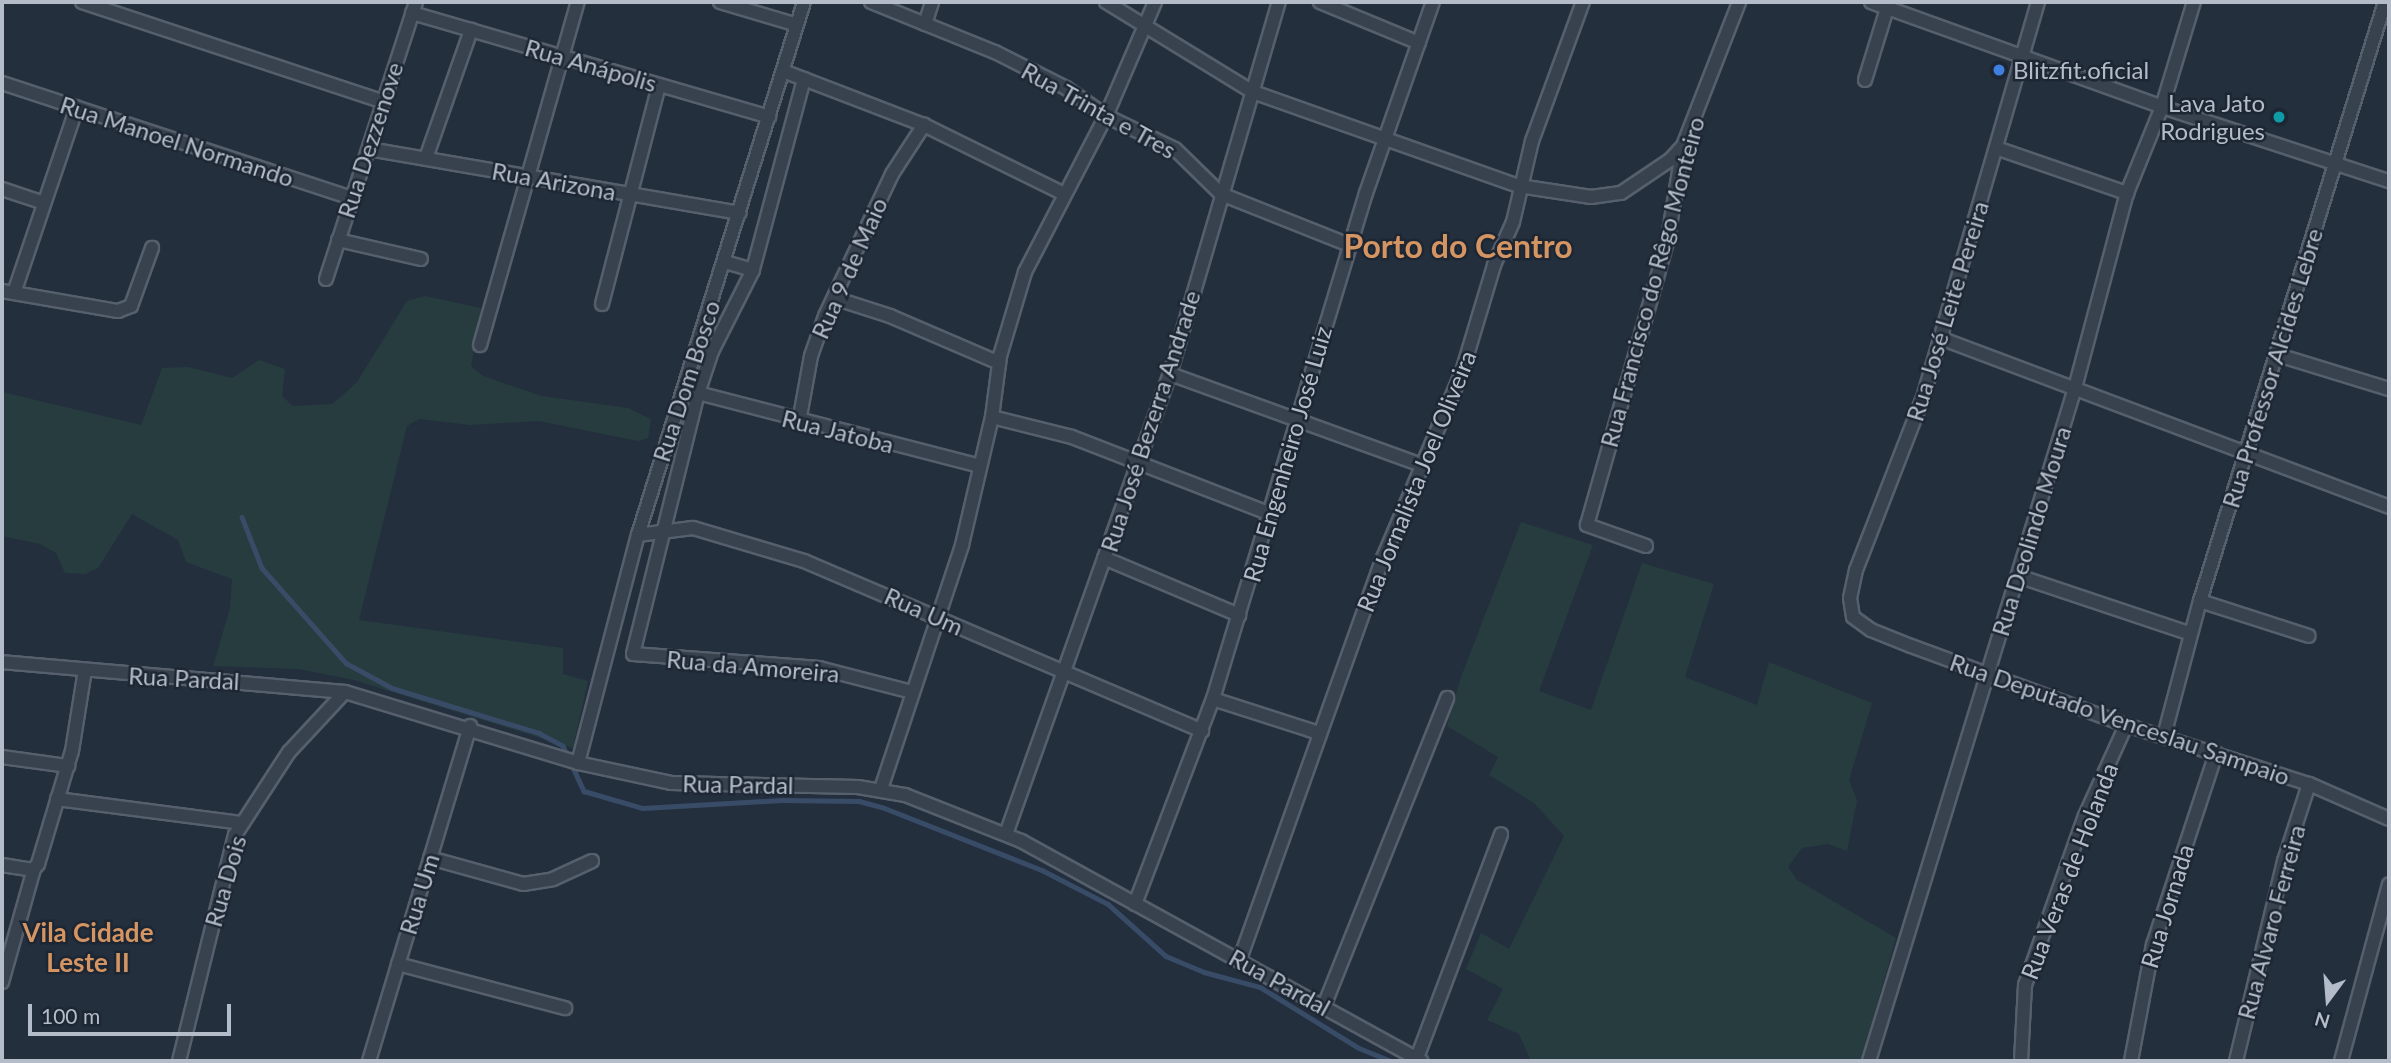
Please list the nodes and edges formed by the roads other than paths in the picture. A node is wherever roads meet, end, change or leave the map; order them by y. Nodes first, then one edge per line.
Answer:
1 (82, 2) edge
2 (578, 2) edge
3 (720, 2) edge
4 (804, 2) edge
5 (871, 2) edge
6 (932, 2) edge
7 (1106, 2) edge
8 (1155, 2) edge
9 (1279, 2) edge
10 (1320, 2) edge
11 (1433, 2) edge
12 (1583, 2) edge
13 (1739, 2) edge
14 (1871, 2) edge
15 (2038, 2) edge
16 (2193, 2) edge
17 (2385, 2) edge
18 (412, 5) edge
19 (1888, 5) edge
20 (925, 24) junction
21 (797, 25) junction
22 (1144, 26) junction
23 (471, 30) junction
24 (1419, 43) junction
25 (2021, 55) junction
26 (565, 57) junction
27 (783, 71) junction
28 (804, 79) junction
29 (1865, 80) dead end
30 (2, 83) edge
31 (659, 85) junction
32 (1253, 92) junction
33 (382, 101) junction
34 (77, 107) junction
35 (2162, 107) junction
36 (1106, 116) junction
37 (769, 117) junction
38 (924, 125) junction
39 (1385, 140) junction
40 (1683, 146) junction
41 (1996, 148) junction
42 (369, 149) junction
43 (426, 158) junction
44 (2335, 165) junction
45 (527, 176) junction
46 (2389, 181) edge
47 (1519, 186) junction
48 (2, 189) edge
49 (628, 193) junction
50 (1062, 193) junction
51 (1222, 194) junction
52 (2127, 194) junction
53 (352, 198) junction
54 (44, 203) junction
55 (740, 213) junction
56 (338, 240) junction
57 (1349, 245) junction
58 (152, 248) dead end
59 (421, 259) dead end
60 (725, 262) junction
61 (753, 270) junction
62 (326, 279) dead end
63 (8, 292) edge
64 (834, 298) junction
65 (602, 304) dead end
66 (1940, 338) junction
67 (480, 345) dead end
68 (2278, 355) junction
69 (999, 363) junction
70 (1170, 374) junction
71 (2076, 387) junction
72 (2389, 389) edge
73 (698, 393) junction
74 (992, 417) junction
75 (1296, 418) junction
76 (799, 422) junction
77 (2246, 452) junction
78 (1139, 463) junction
79 (1421, 465) junction
80 (980, 466) junction
81 (2389, 507) edge
82 (1271, 514) junction
83 (661, 534) junction
84 (638, 535) junction
85 (1646, 546) dead end
86 (1104, 558) junction
87 (2018, 576) junction
88 (2200, 601) junction
89 (1239, 615) junction
90 (1853, 617) joint
91 (940, 619) junction
92 (2191, 634) junction
93 (2309, 636) dead end
94 (2, 662) edge
95 (85, 670) junction
96 (1062, 672) junction
97 (1988, 673) junction
98 (345, 692) junction
99 (912, 692) junction
100 (1447, 698) dead end
101 (1213, 699) junction
102 (2126, 725) junction
103 (470, 726) junction
104 (1202, 731) junction
105 (1319, 733) junction
106 (2164, 736) junction
107 (2216, 753) junction
108 (2, 757) edge
109 (578, 763) junction
110 (68, 766) junction
111 (2309, 784) junction
112 (881, 789) junction
113 (57, 799) junction
114 (2389, 819) edge
115 (242, 823) junction
116 (1006, 834) junction
117 (1501, 834) dead end
118 (430, 858) junction
119 (592, 861) dead end
120 (2, 865) edge
121 (34, 869) junction
122 (2389, 884) edge
123 (1135, 904) junction
124 (1240, 959) junction
125 (398, 964) junction
126 (4, 965) edge
127 (2, 982) edge
128 (1324, 1006) junction
129 (565, 1008) dead end
130 (1419, 1060) edge
131 (179, 1061) edge
132 (369, 1061) edge
133 (1870, 1061) edge
134 (2021, 1061) edge
135 (2131, 1061) edge
136 (2236, 1061) edge
137 (2342, 1061) edge

1 - 33 street
2 - 26 street
3 - 21 street
4 - 21 street, Rua Dom Bosco
5 - 20 street, Rua Trinta e Tres
6 - 20 street
7 - 22 street
8 - 22 street
9 - 32 street, Rua José Bezerra Andrade
10 - 24 street
11 - 24 street, Rua Engenheiro José Luiz
12 - 47 street, Rua Jornalista Joel Oliveira
13 - 40 street, Rua Francisco do Rêgo Monteiro
14 - 19 street
15 - 25 street, Rua José Leite Pereira
16 - 35 street, Rua Deolindo Moura
17 - 44 street, Rua Professor Alcides Lebre
18 - 23 street, Rua Anápolis
18 - 33 street, Rua Dezzenove
19 - 25 street
19 - 29 street
20 - 36 street, Rua Trinta e Tres
21 - 27 street, Rua Dom Bosco
22 - 32 street
22 - 36 street
23 - 26 street, Rua Anápolis
23 - 43 street
24 - 39 street, Rua Engenheiro José Luiz
25 - 35 street
25 - 41 street, Rua José Leite Pereira
26 - 31 street, Rua Anápolis
26 - 45 street
27 - 28 street
27 - 37 street, Rua Dom Bosco
28 - 38 street
28 - 61 street
30 - 34 street, Rua Manoel Normando
31 - 37 street, Rua Anápolis
31 - 49 street
32 - 39 street
32 - 51 street, Rua José Bezerra Andrade
33 - 42 street, Rua Dezzenove
34 - 53 street, Rua Manoel Normando
34 - 54 street
35 - 44 street
35 - 52 street, Rua Deolindo Moura
36 - 50 street
36 - 51 street, Rua Trinta e Tres
37 - 55 street, Rua Dom Bosco
38 - 50 street
38 - 64 street, Rua 9 de Maio
39 - 47 street
39 - 57 street, Rua Engenheiro José Luiz
40 - 47 street
40 - 85 street, Rua Francisco do Rêgo Monteiro
41 - 52 street
41 - 66 street, Rua José Leite Pereira
42 - 43 street, Rua Arizona
42 - 53 street, Rua Dezzenove
43 - 45 street, Rua Arizona
44 - 46 street
44 - 68 street, Rua Professor Alcides Lebre
45 - 49 street, Rua Arizona
45 - 67 street
47 - 79 street, Rua Jornalista Joel Oliveira
48 - 54 street
49 - 55 street, Rua Arizona
49 - 65 street
50 - 69 street
51 - 57 street, Rua Trinta e Tres
51 - 70 street, Rua José Bezerra Andrade
52 - 71 street, Rua Deolindo Moura
53 - 56 street, Rua Dezzenove
54 - 63 street
55 - 60 street, Rua Dom Bosco
56 - 59 street
56 - 62 street, Rua Dezzenove
57 - 75 street, Rua Engenheiro José Luiz
58 - 63 street
60 - 61 street
60 - 84 street, Rua Dom Bosco
61 - 73 street
64 - 69 street
64 - 76 street, Rua 9 de Maio
66 - 71 street
66 - 90 street, Rua José Leite Pereira
68 - 72 street
68 - 77 street, Rua Professor Alcides Lebre
69 - 74 street
70 - 75 street
70 - 78 street, Rua José Bezerra Andrade
71 - 77 street
71 - 87 street, Rua Deolindo Moura
73 - 76 street, Rua Jatoba
73 - 83 street
74 - 78 street
74 - 80 street
75 - 79 street
75 - 82 street, Rua Engenheiro José Luiz
76 - 80 street, Rua Jatoba
77 - 81 street
77 - 88 street, Rua Professor Alcides Lebre
78 - 82 street
78 - 86 street, Rua José Bezerra Andrade
79 - 105 street, Rua Jornalista Joel Oliveira
80 - 91 street
82 - 89 street, Rua Engenheiro José Luiz
83 - 84 street, Rua Um
83 - 91 street, Rua Um
83 - 99 street, Rua da Amoreira
84 - 109 street, Rua Dom Bosco
86 - 89 street
86 - 96 street, Rua José Bezerra Andrade
87 - 92 street
87 - 97 street, Rua Deolindo Moura
88 - 92 street, Rua Professor Alcides Lebre
88 - 93 street
89 - 101 street, Rua Engenheiro José Luiz
90 - 97 street, Rua Deputado Venceslau Sampaio
91 - 96 street, Rua Um
91 - 99 street
92 - 106 street, Rua Professor Alcides Lebre
94 - 95 street, Rua Pardal
95 - 98 street, Rua Pardal
95 - 110 street
96 - 104 street, Rua Um
96 - 116 street, Rua José Bezerra Andrade
97 - 102 street, Rua Deputado Venceslau Sampaio
97 - 133 street, Rua Deolindo Moura
98 - 103 street, Rua Pardal
98 - 115 street, Rua Dois
99 - 112 street
100 - 128 street
101 - 104 street, Rua Engenheiro José Luiz
101 - 105 street
102 - 106 street, Rua Deputado Venceslau Sampaio
102 - 134 street, Rua Veras de Holanda
103 - 109 street, Rua Pardal
103 - 118 street, Rua Um
104 - 123 street, Rua Engenheiro José Luiz
105 - 124 street, Rua Jornalista Joel Oliveira
106 - 107 street, Rua Deputado Venceslau Sampaio
107 - 111 street, Rua Deputado Venceslau Sampaio
107 - 135 street, Rua Jornada
108 - 110 street
109 - 112 street, Rua Pardal
110 - 113 street
111 - 114 street, Rua Deputado Venceslau Sampaio
111 - 136 street, Rua Alvaro Ferreira
112 - 116 street, Rua Pardal
113 - 115 street
113 - 121 street
115 - 131 street, Rua Dois
116 - 123 street, Rua Pardal
117 - 130 street
118 - 119 street
118 - 125 street, Rua Um
120 - 121 street
121 - 126 street
122 - 137 street
123 - 124 street, Rua Pardal
124 - 128 street, Rua Pardal
125 - 129 street
125 - 132 street, Rua Um
126 - 127 street
128 - 130 street, Rua Pardal

